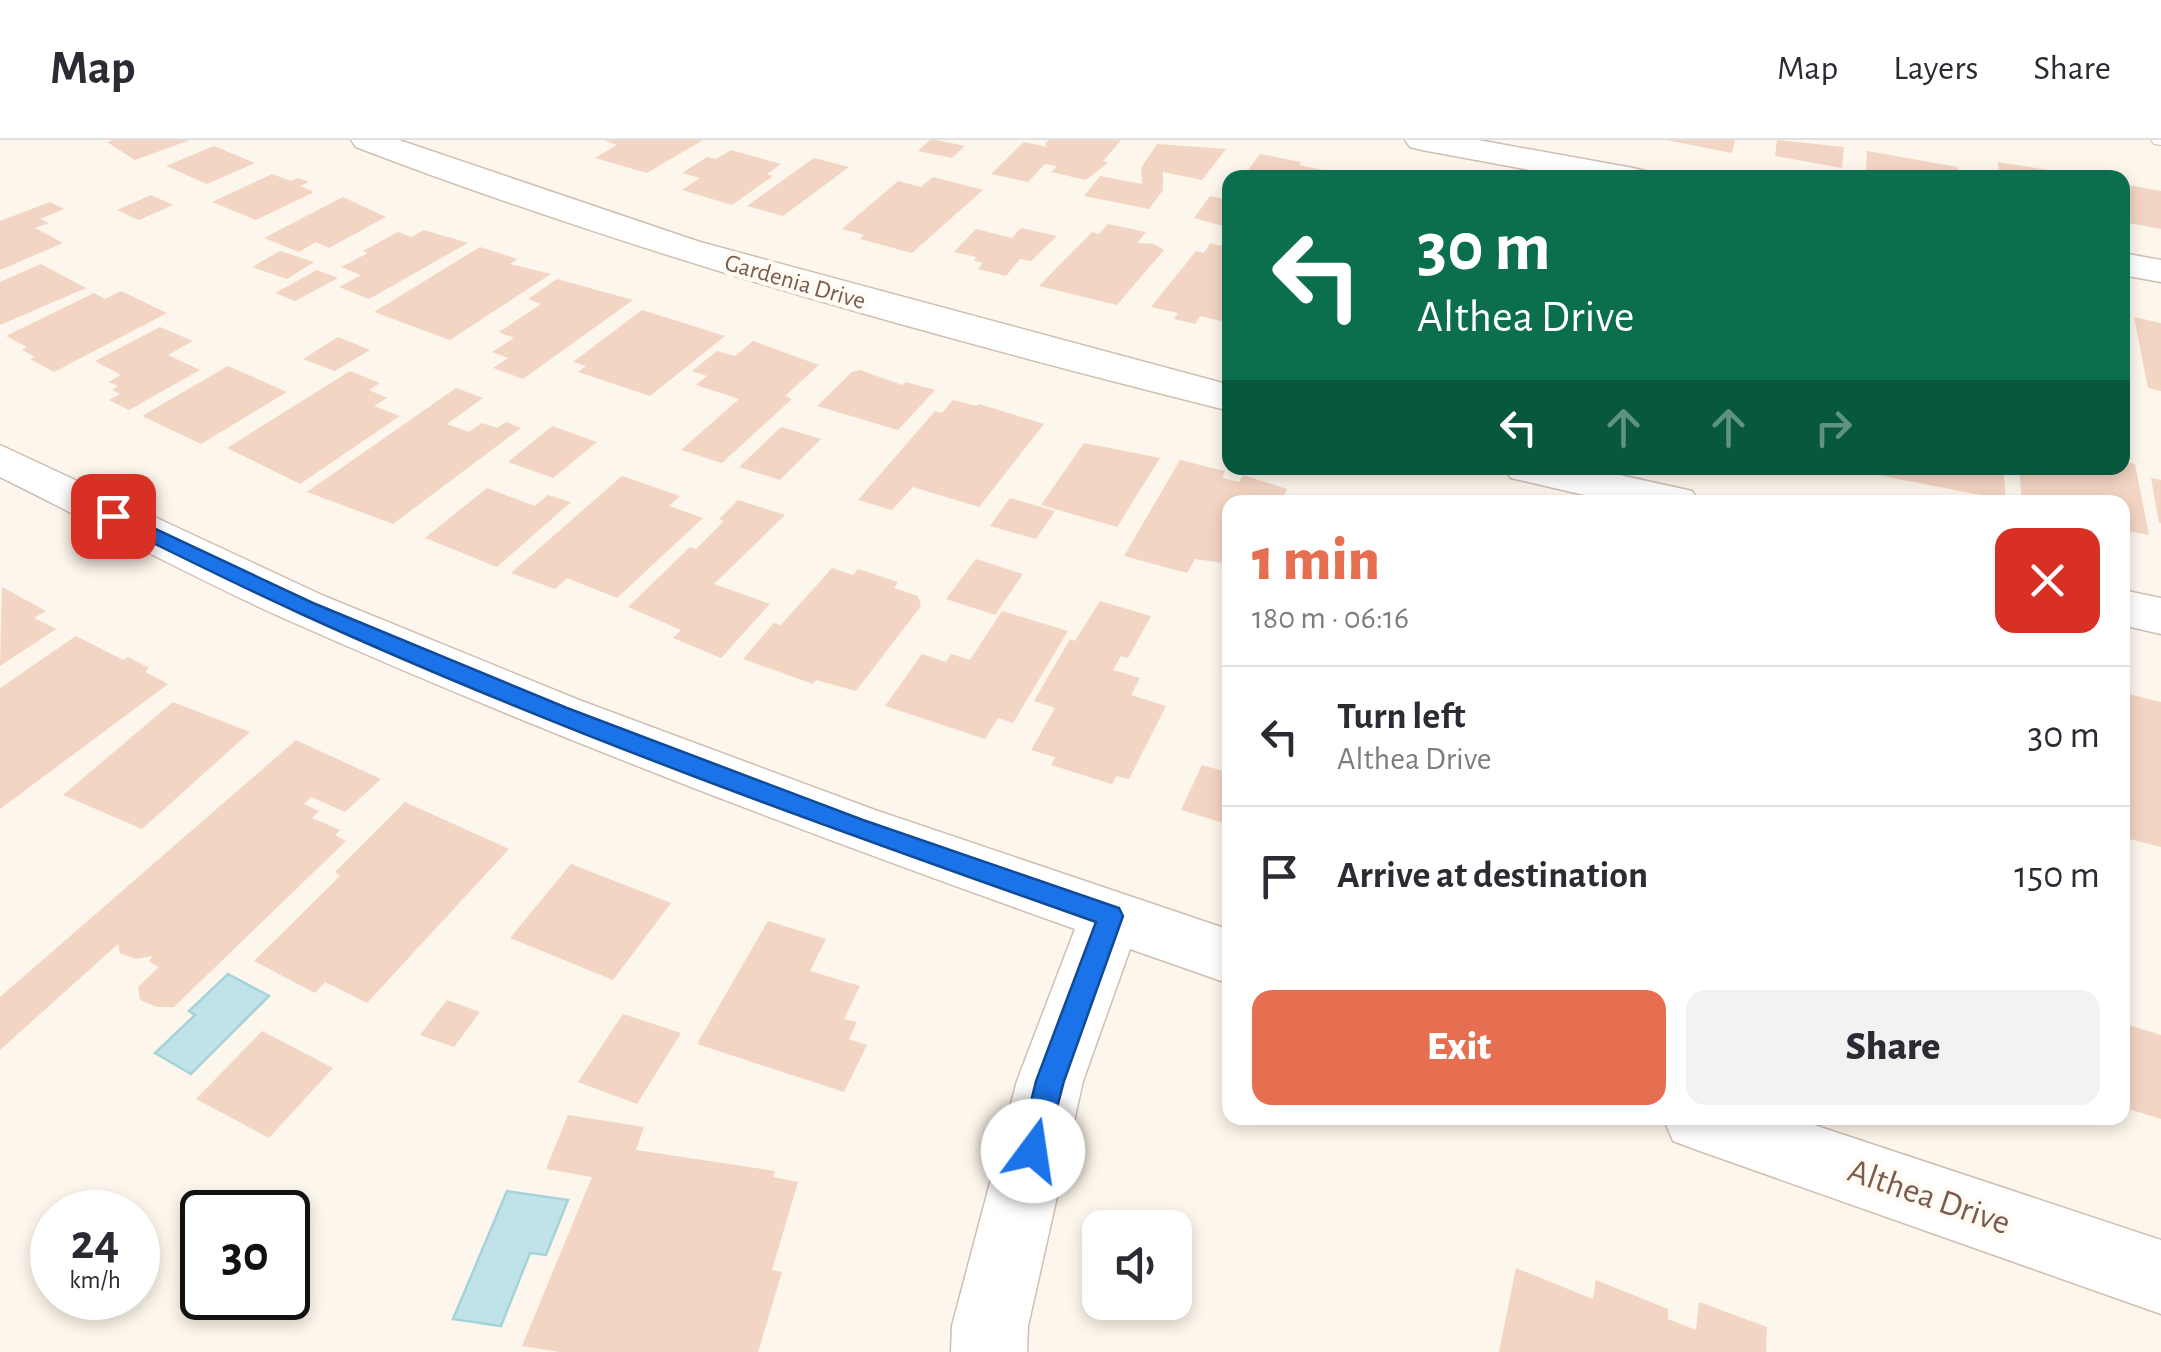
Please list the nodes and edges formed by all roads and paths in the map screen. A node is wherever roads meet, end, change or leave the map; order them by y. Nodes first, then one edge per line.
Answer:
1 (368, 140) edge
2 (1422, 140) edge
3 (1589, 170) edge
4 (2130, 265) edge
5 (2161, 271) edge
6 (1222, 396) edge
7 (0, 459) edge
8 (1558, 475) edge
9 (1645, 495) edge
10 (2130, 609) edge
11 (2161, 616) edge
12 (1110, 916) junction
13 (1222, 954) edge
14 (1717, 1125) edge
15 (2161, 1277) edge
16 (989, 1352) edge

1 - 6 street, Gardenia Drive
2 - 3 street
4 - 5 street
7 - 12 street
8 - 9 street
10 - 11 street
12 - 13 street
12 - 16 street
14 - 15 street, Althea Drive

